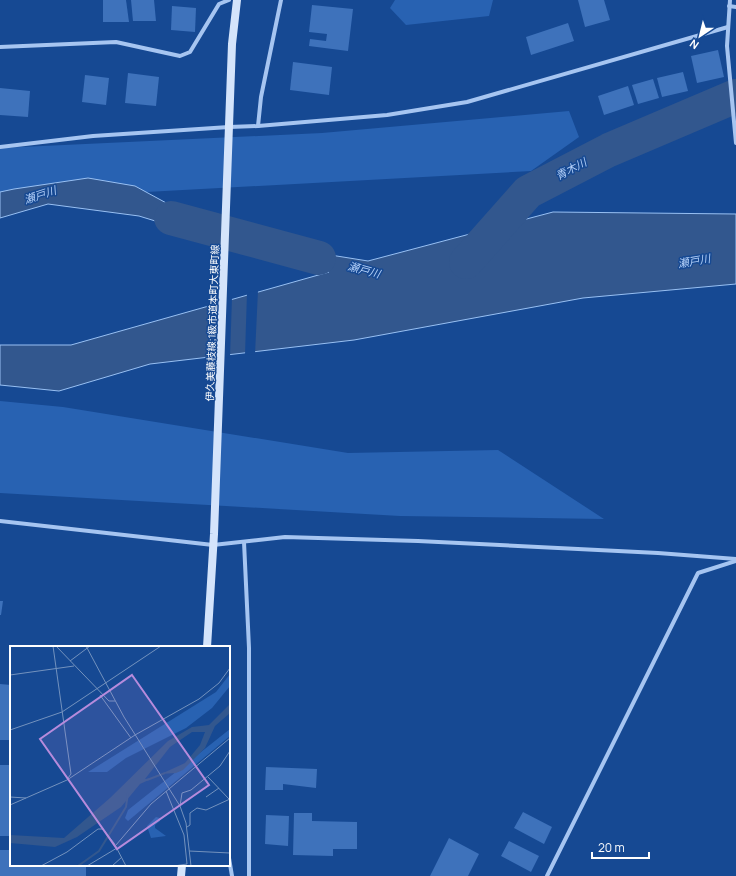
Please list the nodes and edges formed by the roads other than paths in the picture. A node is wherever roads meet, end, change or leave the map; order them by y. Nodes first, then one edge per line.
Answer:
1 (229, 0) edge
2 (237, 0) edge
3 (281, 0) edge
4 (730, 0) edge
5 (729, 6) junction
6 (736, 7) edge
7 (728, 27) junction
8 (0, 47) edge
9 (229, 126) junction
10 (258, 126) junction
11 (736, 132) edge
12 (736, 143) edge
13 (0, 147) edge
14 (0, 521) edge
15 (244, 542) junction
16 (213, 545) junction
17 (736, 560) edge
18 (207, 646) edge
19 (230, 864) edge
20 (182, 866) edge
21 (181, 876) edge
22 (232, 876) edge
23 (249, 876) edge
24 (546, 876) edge

1 - 8 street
2 - 9 main road, 伊久美藤枝線;1級市道本町大東町線
3 - 10 street
4 - 5 street
5 - 6 street
5 - 7 street
7 - 10 street
7 - 11 street
9 - 10 street
9 - 13 street
9 - 16 main road, 伊久美藤枝線;1級市道本町大東町線
11 - 12 street
14 - 16 street
15 - 16 street
15 - 17 street
15 - 23 street
16 - 18 main road, 伊久美藤枝線;1級市道本町大東町線
17 - 24 street
19 - 22 street
20 - 21 main road

